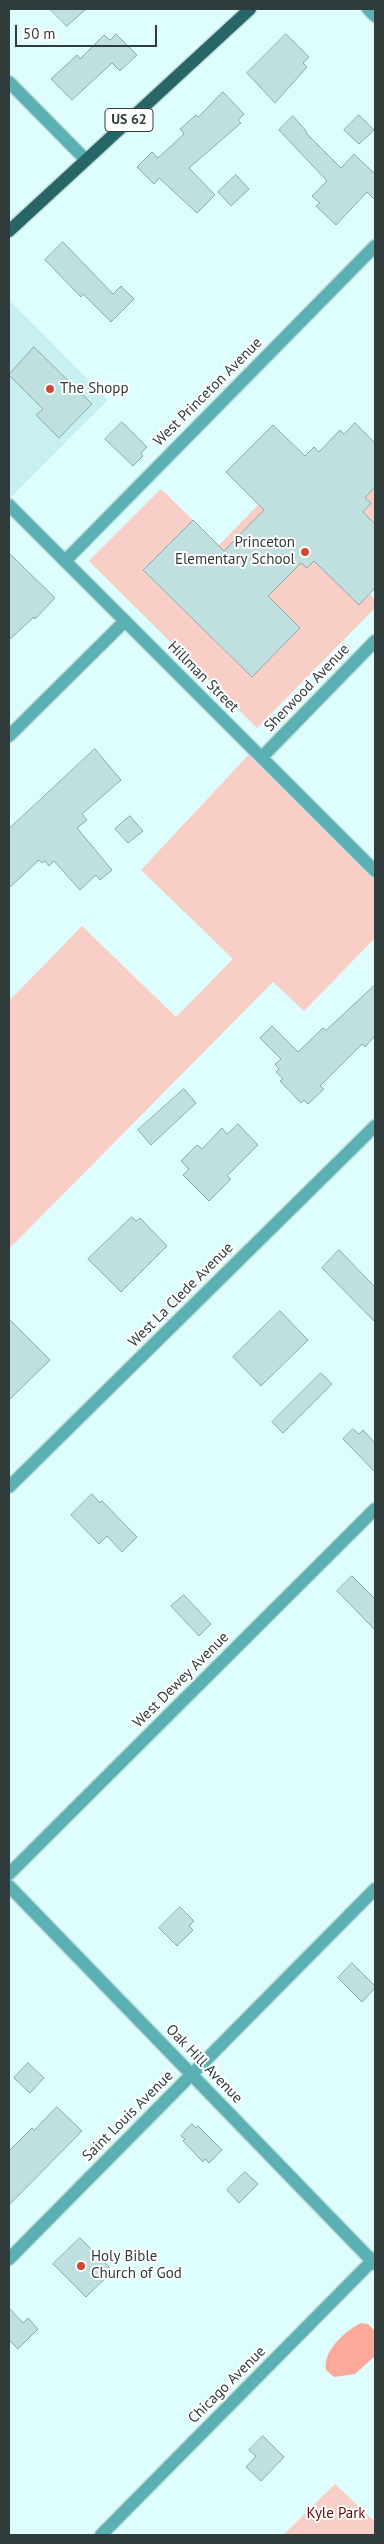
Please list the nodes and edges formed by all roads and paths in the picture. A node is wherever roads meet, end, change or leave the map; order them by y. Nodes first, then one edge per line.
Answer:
1 (250, 9) edge
2 (368, 9) edge
3 (375, 16) edge
4 (9, 82) edge
5 (86, 160) junction
6 (9, 231) edge
7 (375, 246) edge
8 (9, 505) edge
9 (65, 561) junction
10 (125, 621) junction
11 (375, 641) edge
12 (9, 736) edge
13 (262, 757) junction
14 (375, 871) edge
15 (375, 1126) edge
16 (9, 1487) edge
17 (375, 1509) edge
18 (9, 1874) edge
19 (9, 1886) edge
20 (375, 1889) edge
21 (191, 2074) junction
22 (9, 2259) edge
23 (374, 2261) edge
24 (101, 2535) edge

1 - 5 main road, US 62
2 - 3 street
4 - 5 street
5 - 6 main road, US 62
7 - 9 street, West Princeton Avenue
8 - 9 street, Hillman Street
9 - 10 street, Hillman Street
10 - 12 street
10 - 13 street, Hillman Street
11 - 13 street, Sherwood Avenue
13 - 14 street, Hillman Street
15 - 16 street, West La Clede Avenue
17 - 18 street, West Dewey Avenue
19 - 21 street, Oak Hill Avenue
20 - 21 street, Saint Louis Avenue
21 - 22 street, Saint Louis Avenue
21 - 23 street, Oak Hill Avenue
23 - 24 street, Chicago Avenue

